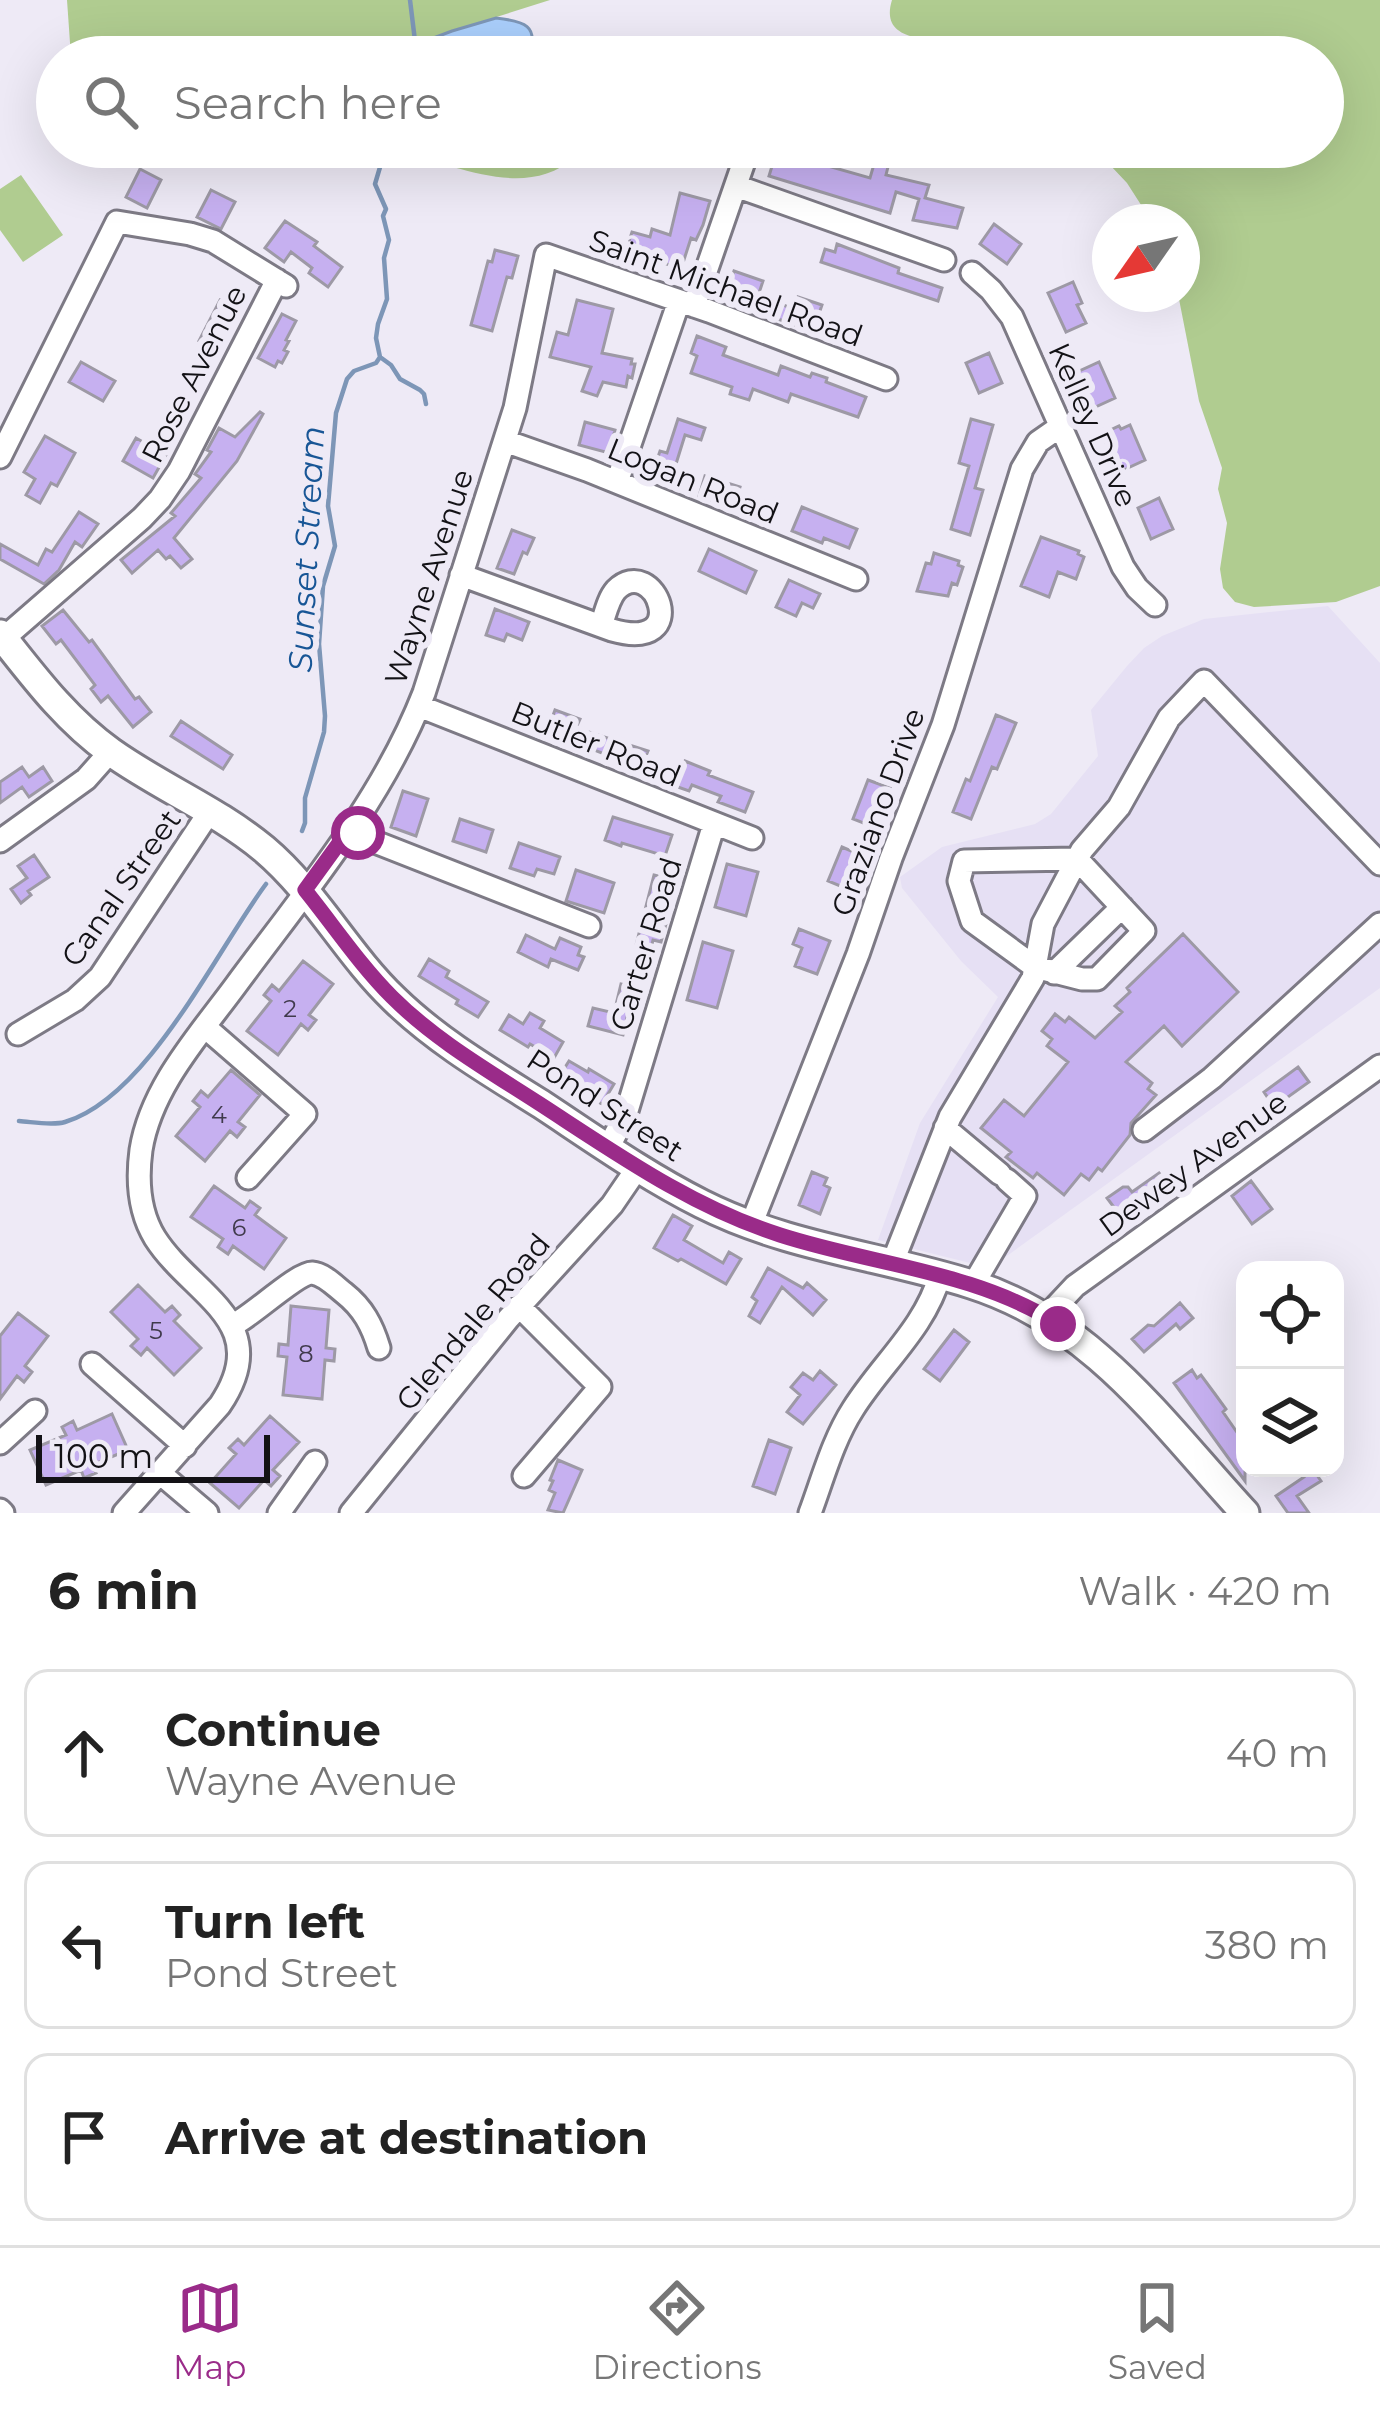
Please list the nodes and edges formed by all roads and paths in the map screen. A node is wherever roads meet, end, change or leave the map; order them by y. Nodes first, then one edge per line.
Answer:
1 (742, 168) edge
2 (736, 185) junction
3 (546, 255) joint
4 (944, 260) dead end
5 (972, 274) dead end
6 (686, 303) junction
7 (886, 379) dead end
8 (1061, 426) junction
9 (505, 440) junction
10 (0, 457) edge
11 (616, 482) junction
12 (461, 575) junction
13 (856, 579) dead end
14 (1155, 605) dead end
15 (601, 626) dead end
16 (5, 648) edge
17 (419, 706) junction
18 (110, 752) junction
19 (210, 811) junction
20 (714, 824) junction
21 (350, 828) junction
22 (752, 838) dead end
23 (0, 841) edge
24 (1077, 859) junction
25 (1380, 864) edge
26 (305, 890) junction
27 (1122, 908) junction
28 (1380, 924) edge
29 (589, 926) dead end
30 (1045, 970) junction
31 (205, 1027) junction
32 (18, 1034) dead end
33 (1380, 1066) edge
34 (945, 1128) junction
35 (1144, 1130) dead end
36 (608, 1148) junction
37 (638, 1167) junction
38 (248, 1178) dead end
39 (751, 1225) junction
40 (892, 1264) junction
41 (940, 1275) junction
42 (973, 1285) junction
43 (519, 1306) junction
44 (1046, 1317) junction
45 (233, 1325) junction
46 (379, 1348) dead end
47 (92, 1364) dead end
48 (35, 1411) dead end
49 (0, 1444) edge
50 (185, 1446) junction
51 (315, 1462) dead end
52 (161, 1474) junction
53 (524, 1476) dead end
54 (124, 1513) edge
55 (207, 1513) edge
56 (278, 1513) edge
57 (350, 1513) edge
58 (810, 1513) edge
59 (1245, 1513) edge

1 - 2 street
2 - 4 street
2 - 6 street
3 - 6 street, Saint Michael Road
3 - 9 street, Wayne Avenue
5 - 8 street, Kelley Drive
6 - 7 street, Saint Michael Road
6 - 11 street
8 - 14 street, Kelley Drive
8 - 39 street, Graziano Drive
9 - 11 street, Logan Road
9 - 12 street, Wayne Avenue
10 - 16 street, Rose Avenue
11 - 13 street, Logan Road
12 - 15 street
12 - 17 street, Wayne Avenue
16 - 18 main road, Pond Street
17 - 20 street, Butler Road
17 - 21 street, Wayne Avenue
18 - 19 main road, Pond Street
18 - 23 street
19 - 26 main road, Pond Street
19 - 32 street, Canal Street
20 - 22 street, Butler Road
20 - 36 street, Carter Road
21 - 26 street, Wayne Avenue
21 - 29 street
24 - 25 street
24 - 27 street
24 - 30 street
24 - 30 street
26 - 31 street, Wayne Avenue
26 - 36 main road, Pond Street
27 - 30 street
27 - 30 street
28 - 35 street
30 - 34 street
31 - 38 street
31 - 45 street, Wayne Avenue
33 - 44 street, Dewey Avenue
34 - 40 street
34 - 42 street
36 - 37 main road, Pond Street
37 - 39 main road, Pond Street
37 - 43 street, Glendale Road
39 - 40 main road, Pond Street
40 - 41 main road, Pond Street
41 - 42 main road, Pond Street
41 - 58 street
42 - 44 main road, Pond Street
43 - 53 street
43 - 57 street, Glendale Road
44 - 59 main road, Pond Street
45 - 46 street
45 - 50 street
47 - 50 street
48 - 49 street
50 - 52 street
51 - 56 street
52 - 54 street
52 - 55 street

